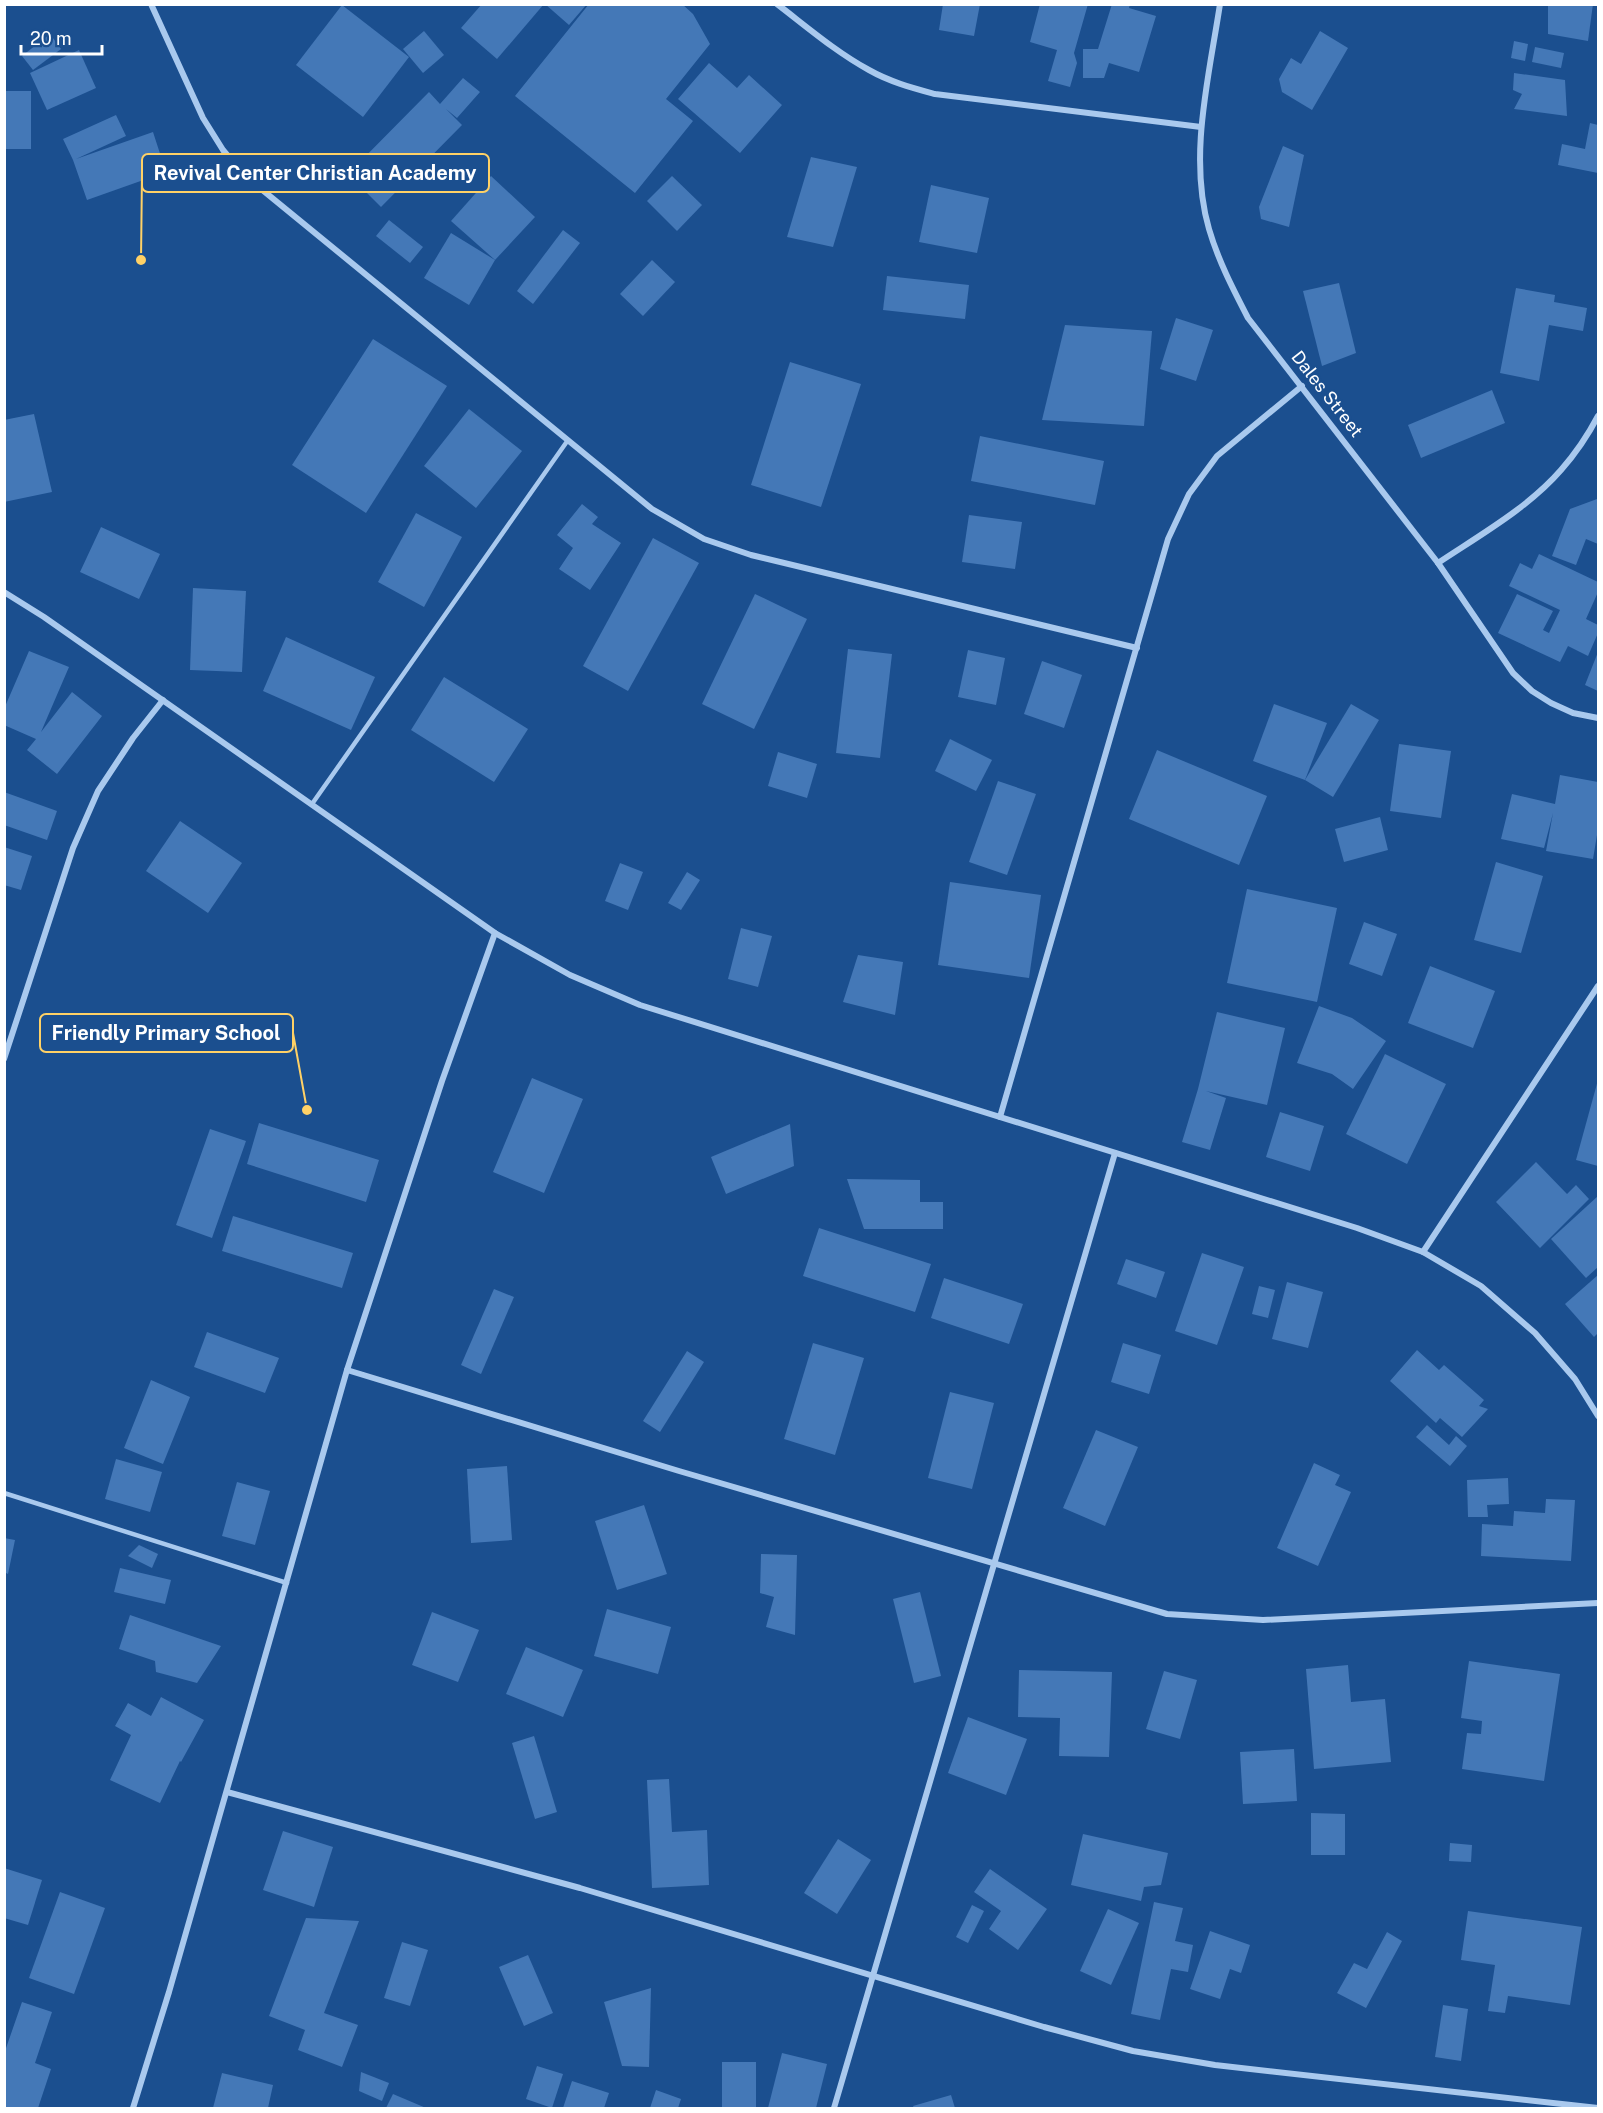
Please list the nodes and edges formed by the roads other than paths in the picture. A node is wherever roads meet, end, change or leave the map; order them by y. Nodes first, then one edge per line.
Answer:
1 (151, 4) edge
2 (777, 4) edge
3 (1220, 4) edge
4 (1202, 127) junction
5 (1302, 386) junction
6 (1599, 416) edge
7 (568, 440) junction
8 (1438, 563) junction
9 (4, 592) edge
10 (1137, 648) junction
11 (163, 700) junction
12 (1599, 718) edge
13 (312, 804) junction
14 (495, 933) junction
15 (1599, 986) edge
16 (4, 1059) edge
17 (1000, 1117) junction
18 (1115, 1153) junction
19 (1423, 1252) junction
20 (347, 1370) junction
21 (1599, 1416) edge
22 (4, 1493) edge
23 (994, 1564) junction
24 (287, 1583) junction
25 (1599, 1603) edge
26 (227, 1792) junction
27 (873, 1976) junction
28 (1599, 2108) edge
29 (133, 2109) edge
30 (834, 2109) edge

1 - 7 street
2 - 4 street
3 - 4 street, Dales Street
4 - 5 street, Dales Street
5 - 8 street, Dales Street
5 - 10 street
6 - 8 street
7 - 10 street
7 - 13 lane
8 - 12 street, Dales Street
9 - 11 street
10 - 17 street
11 - 13 street
11 - 16 street
13 - 14 street
14 - 17 street
14 - 20 street
15 - 19 street
17 - 18 street
18 - 19 street
18 - 23 street
19 - 21 street
20 - 23 street
20 - 24 street
22 - 24 lane
23 - 25 street
23 - 27 street
24 - 26 street
26 - 27 street
26 - 29 street
27 - 28 street
27 - 30 street

